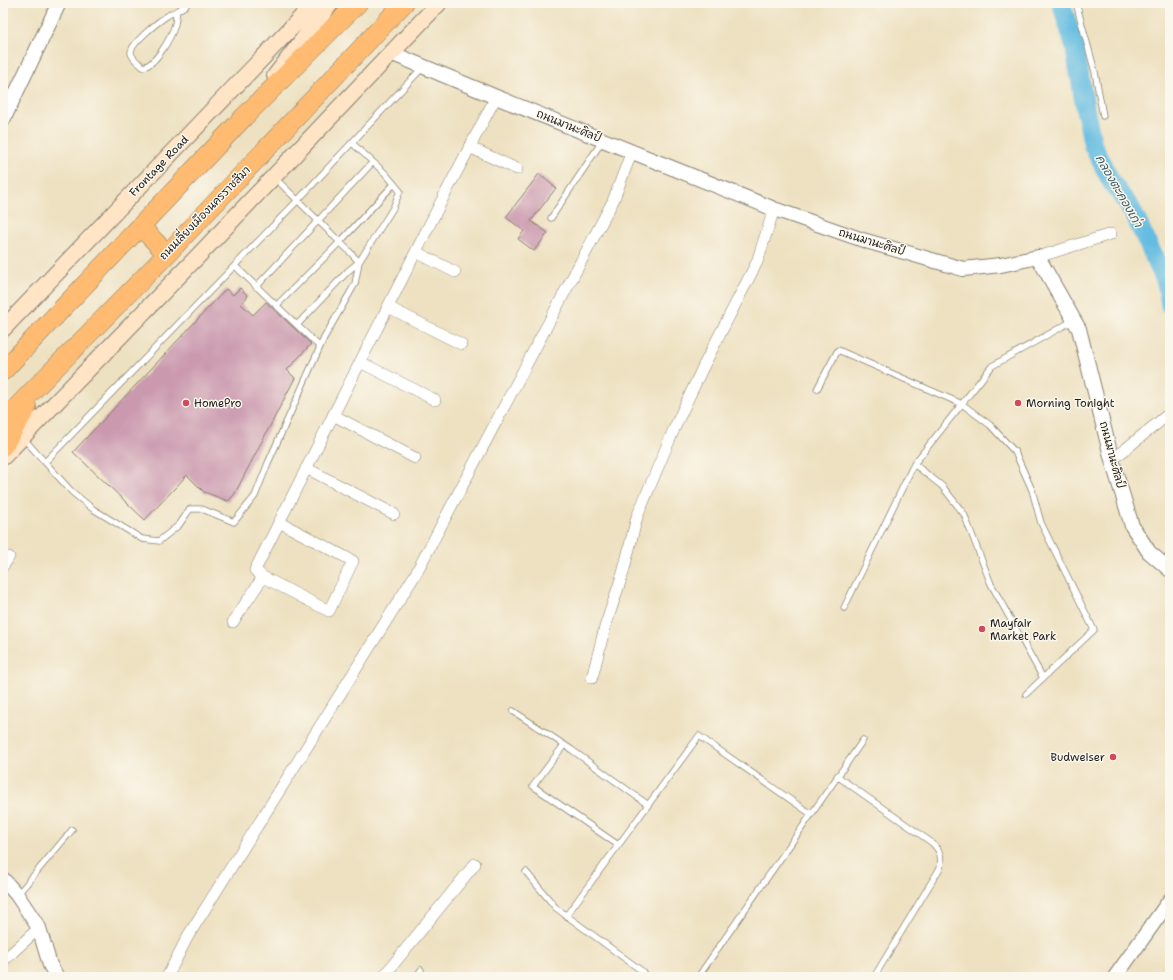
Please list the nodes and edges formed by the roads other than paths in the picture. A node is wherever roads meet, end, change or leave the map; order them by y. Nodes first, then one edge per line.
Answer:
1 (59, 3) edge
2 (188, 3) edge
3 (313, 3) edge
4 (331, 3) edge
5 (358, 3) edge
6 (404, 3) edge
7 (439, 3) edge
8 (1076, 3) edge
9 (177, 11) junction
10 (391, 53) junction
11 (424, 67) junction
12 (496, 97) junction
13 (1103, 116) dead end
14 (244, 117) junction
15 (3, 120) edge
16 (603, 140) junction
17 (352, 143) junction
18 (469, 147) junction
19 (632, 151) junction
20 (372, 163) junction
21 (517, 169) dead end
22 (274, 176) junction
23 (394, 184) junction
24 (298, 200) junction
25 (774, 209) junction
26 (550, 218) dead end
27 (318, 221) junction
28 (140, 226) junction
29 (1111, 234) dead end
30 (340, 242) junction
31 (416, 252) junction
32 (167, 254) junction
33 (1038, 257) junction
34 (359, 262) junction
35 (234, 266) junction
36 (455, 272) dead end
37 (256, 287) junction
38 (276, 306) junction
39 (388, 307) junction
40 (1074, 320) junction
41 (297, 325) junction
42 (3, 329) edge
43 (461, 344) dead end
44 (320, 347) junction
45 (360, 362) junction
46 (3, 371) edge
47 (46, 377) junction
48 (817, 389) dead end
49 (435, 400) dead end
50 (962, 404) junction
51 (333, 415) junction
52 (1166, 416) edge
53 (3, 421) edge
54 (22, 437) junction
55 (3, 446) edge
56 (3, 457) edge
57 (415, 458) dead end
58 (1112, 460) junction
59 (45, 462) junction
60 (914, 464) junction
61 (306, 468) junction
62 (394, 514) dead end
63 (279, 522) junction
64 (1170, 570) edge
65 (263, 577) junction
66 (844, 608) dead end
67 (233, 622) dead end
68 (592, 678) dead end
69 (1043, 678) junction
70 (1026, 694) dead end
71 (513, 711) dead end
72 (862, 740) dead end
73 (564, 745) junction
74 (837, 776) junction
75 (647, 804) junction
76 (811, 814) junction
77 (72, 830) dead end
78 (618, 845) junction
79 (475, 864) dead end
80 (526, 872) dead end
81 (3, 880) edge
82 (17, 895) junction
83 (1170, 900) edge
84 (566, 916) junction
85 (39, 928) junction
86 (3, 961) edge
87 (421, 970) dead end
88 (57, 977) edge
89 (167, 977) edge
90 (384, 977) edge
91 (416, 977) edge
92 (646, 977) edge
93 (698, 977) edge
94 (874, 977) edge
95 (1115, 977) edge

1 - 15 street
2 - 9 lane
3 - 42 main road, Frontage Road
4 - 14 main road
5 - 14 highway
6 - 32 highway, ถนนเลี่ยงเมืองนครราชสีมา
7 - 10 main road
8 - 13 lane
9 - 9 lane
10 - 11 street, ถนนมานะศิลป์
10 - 22 main road
11 - 12 street, ถนนมานะศิลป์
11 - 17 lane
12 - 16 street, ถนนมานะศิลป์
12 - 18 street
14 - 28 highway
16 - 19 street, ถนนมานะศิลป์
16 - 26 lane
17 - 20 lane
17 - 24 lane
18 - 21 street
18 - 31 street
19 - 25 street, ถนนมานะศิลป์
19 - 89 street
20 - 23 lane
20 - 27 lane
22 - 24 lane
22 - 54 main road
23 - 30 lane
23 - 34 lane
24 - 27 lane
24 - 35 lane
25 - 33 street, ถนนมานะศิลป์
25 - 68 street
27 - 30 lane
27 - 37 lane
28 - 32 highway
28 - 46 highway
29 - 33 street
30 - 34 lane
30 - 38 lane
31 - 36 street
31 - 39 street
32 - 47 highway, ถนนเลี่ยงเมืองนครราชสีมา
33 - 40 street, ถนนมานะศิลป์
34 - 41 lane
34 - 44 lane
35 - 37 lane
35 - 59 lane
37 - 38 lane
38 - 41 lane
39 - 43 street
39 - 45 street
40 - 50 lane
40 - 58 street, ถนนมานะศิลป์
41 - 44 lane
44 - 59 lane
45 - 49 street
45 - 51 street
47 - 53 highway, ถนนเลี่ยงเมืองนครราชสีมา
47 - 55 highway
48 - 50 lane
50 - 60 lane
50 - 69 lane
51 - 57 street
51 - 61 street
52 - 58 street
54 - 56 main road
54 - 59 lane
58 - 64 street, ถนนมานะศิลป์
60 - 66 lane
60 - 69 lane
61 - 62 street
61 - 63 street
63 - 65 street
63 - 65 street
65 - 67 street
69 - 70 lane
71 - 73 lane
72 - 74 lane
73 - 75 lane
73 - 78 lane
74 - 76 lane
74 - 94 lane
75 - 76 lane
75 - 78 lane
76 - 93 lane
77 - 82 lane
78 - 84 lane
79 - 90 street
80 - 84 lane
81 - 82 street
82 - 85 street
83 - 95 street
84 - 92 lane
85 - 86 street
85 - 88 street
87 - 91 lane

